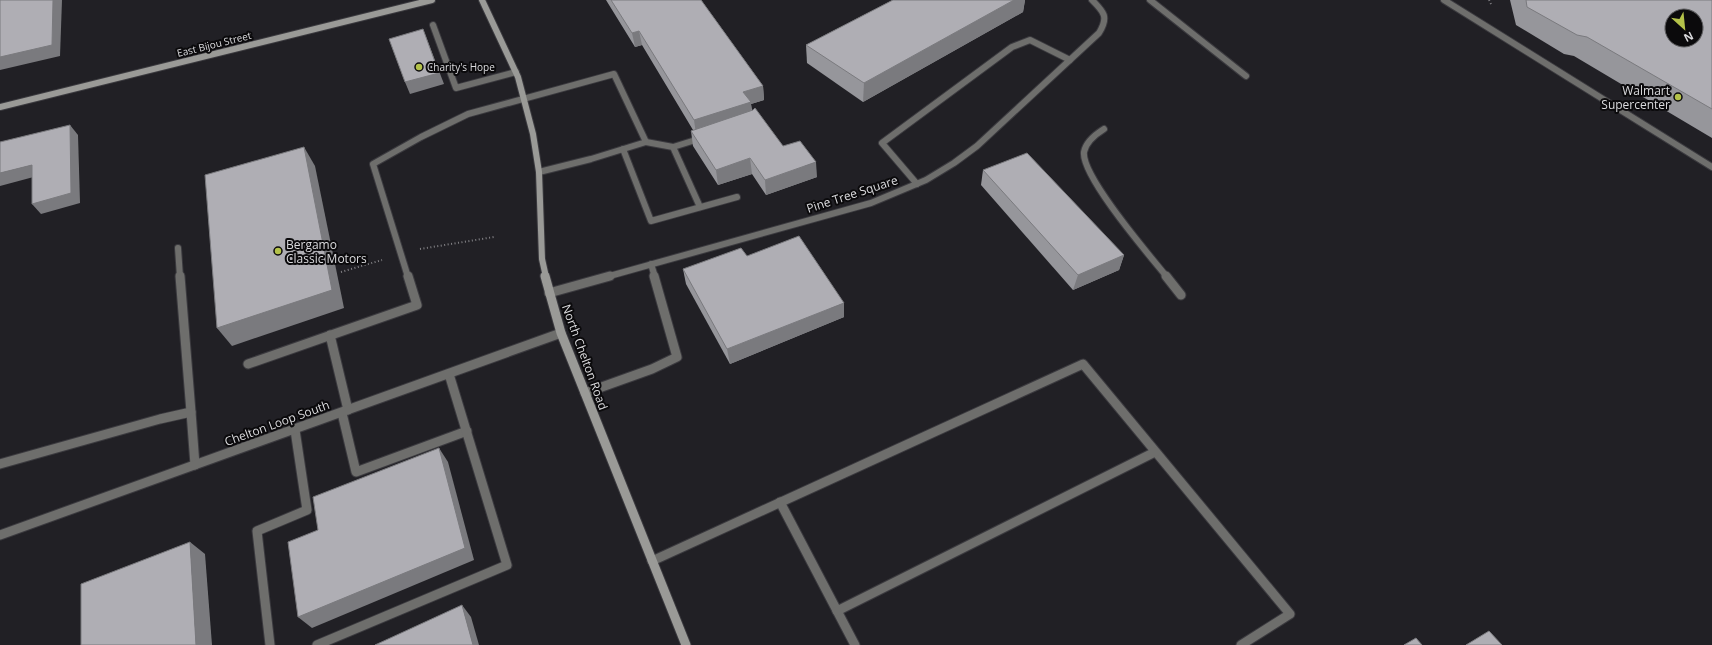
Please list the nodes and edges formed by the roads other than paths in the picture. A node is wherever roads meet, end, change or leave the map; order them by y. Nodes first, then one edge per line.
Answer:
1 (432, 0) edge
2 (482, 0) edge
3 (1092, 0) edge
4 (1150, 0) edge
5 (1444, 0) edge
6 (433, 25) dead end
7 (1070, 60) junction
8 (516, 72) junction
9 (1246, 76) dead end
10 (524, 99) junction
11 (0, 108) edge
12 (1104, 129) dead end
13 (709, 135) edge
14 (646, 142) junction
15 (673, 147) junction
16 (623, 149) junction
17 (1712, 167) edge
18 (539, 172) junction
19 (917, 184) junction
20 (737, 197) dead end
21 (700, 208) junction
22 (178, 248) dead end
23 (651, 264) junction
24 (549, 293) junction
25 (1181, 295) dead end
26 (561, 333) junction
27 (330, 335) junction
28 (248, 364) dead end
29 (449, 374) junction
30 (585, 393) junction
31 (345, 411) junction
32 (191, 412) junction
33 (295, 430) junction
34 (467, 431) junction
35 (1155, 452) junction
36 (0, 464) edge
37 (194, 465) junction
38 (780, 502) junction
39 (0, 535) edge
40 (652, 561) junction
41 (837, 611) junction
42 (270, 645) edge
43 (317, 645) edge
44 (686, 645) edge
45 (855, 645) edge
46 (1241, 645) edge

1 - 11 main road, East Bijou Street
2 - 8 main road, North Chelton Road
3 - 7 street, Pine Tree Square
4 - 9 street
5 - 17 street
6 - 8 street
7 - 19 street, Pine Tree Square
7 - 19 street
8 - 10 main road, North Chelton Road
10 - 14 street
10 - 18 main road, North Chelton Road
10 - 27 street
12 - 25 street
13 - 15 street
14 - 15 street
14 - 16 street
15 - 21 street
16 - 18 street
16 - 21 street
18 - 24 main road, North Chelton Road
19 - 23 street, Pine Tree Square
20 - 21 street
22 - 32 street
23 - 24 street, Pine Tree Square
23 - 30 street
24 - 26 main road, North Chelton Road
26 - 29 street, Chelton Loop South
26 - 30 main road, North Chelton Road
27 - 28 street
27 - 31 street
29 - 31 street, Chelton Loop South
29 - 34 street
30 - 40 main road, North Chelton Road
31 - 33 street, Chelton Loop South
31 - 34 street
32 - 36 street
32 - 37 street
33 - 37 street, Chelton Loop South
33 - 42 street
34 - 43 street
35 - 38 street
35 - 41 street
35 - 46 street
37 - 39 street, Chelton Loop South
38 - 40 street
38 - 41 street
40 - 44 main road, North Chelton Road
41 - 45 street

